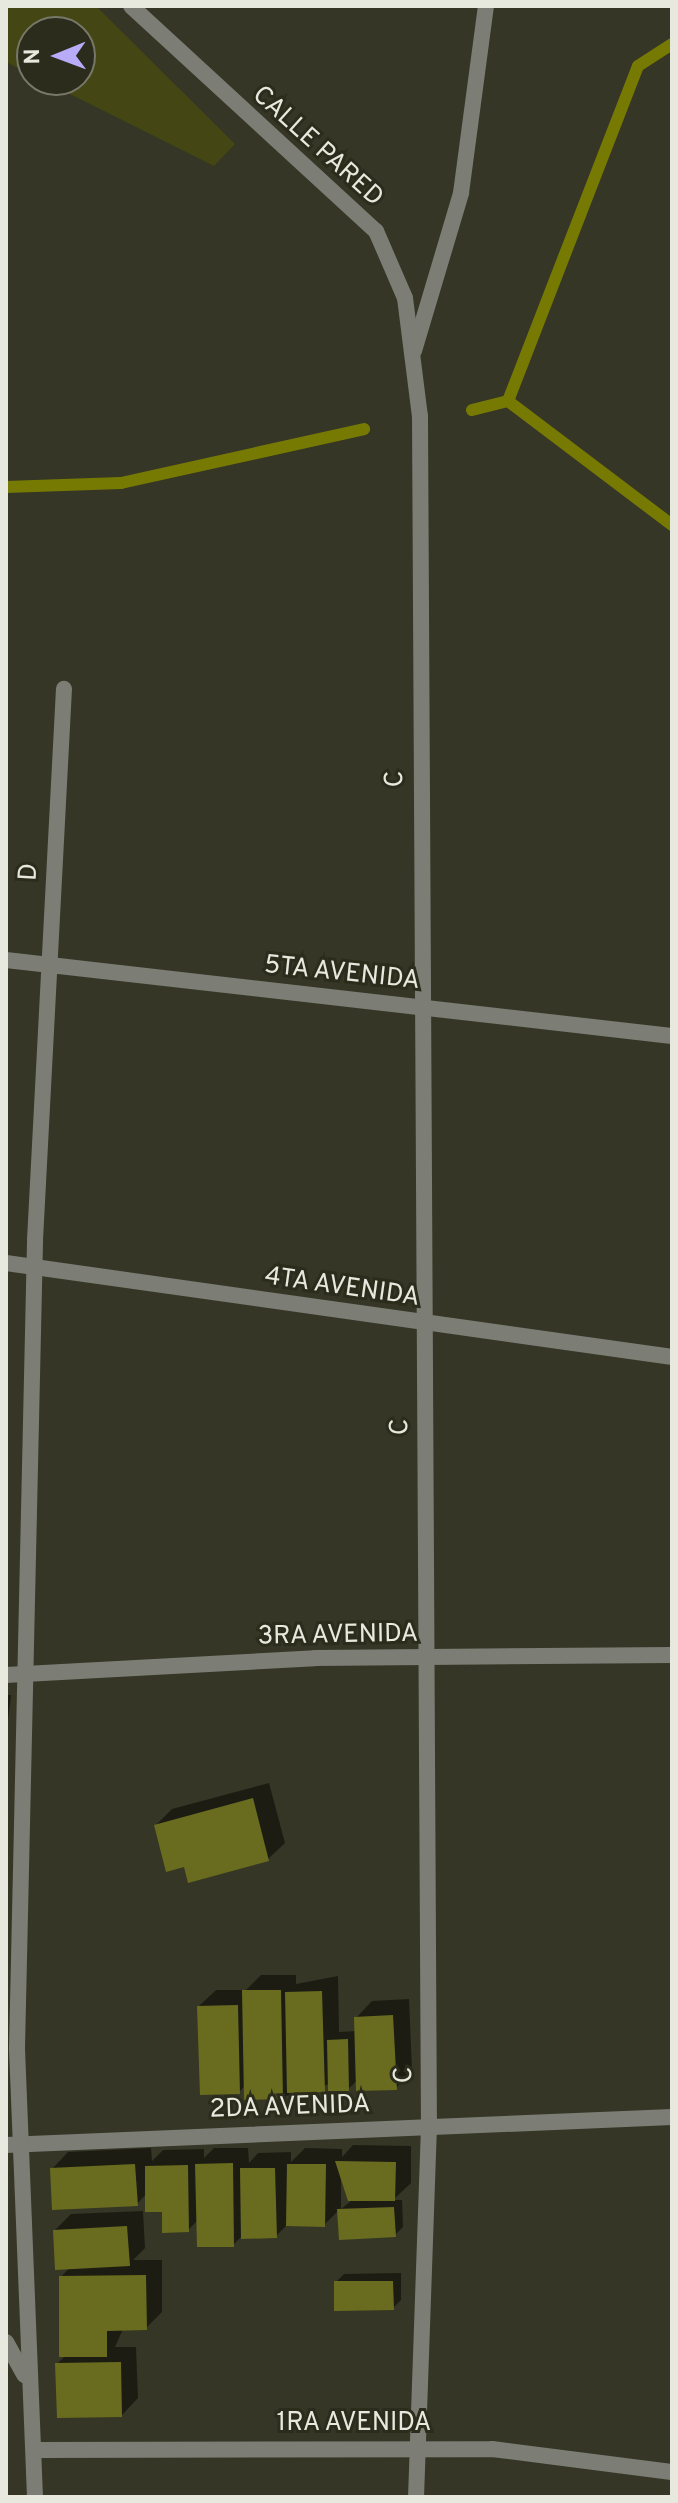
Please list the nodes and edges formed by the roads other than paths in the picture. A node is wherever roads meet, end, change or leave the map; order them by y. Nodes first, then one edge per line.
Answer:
1 (131, 6) edge
2 (486, 6) edge
3 (412, 357) junction
4 (64, 689) dead end
5 (6, 960) edge
6 (48, 965) junction
7 (426, 1008) junction
8 (672, 1036) edge
9 (6, 1263) edge
10 (35, 1267) junction
11 (426, 1325) junction
12 (672, 1357) edge
13 (672, 1655) edge
14 (423, 1658) junction
15 (25, 1674) junction
16 (6, 1675) edge
17 (672, 2117) edge
18 (429, 2126) junction
19 (14, 2144) edge
20 (6, 2342) edge
21 (26, 2380) junction
22 (420, 2448) junction
23 (35, 2450) junction
24 (672, 2472) edge
25 (35, 2497) edge
26 (416, 2497) edge

1 - 3 street, CALLE PARED
2 - 3 street
3 - 7 street, C
4 - 6 street, D
5 - 6 street, 5TA AVENIDA
6 - 7 street, 5TA AVENIDA
6 - 10 street, D
7 - 8 street, 5TA AVENIDA
7 - 11 street, C
9 - 10 street, 4TA AVENIDA
10 - 11 street, 4TA AVENIDA
10 - 15 street, D
11 - 12 street, 4TA AVENIDA
11 - 14 street, C
13 - 14 street, 3RA AVENIDA
14 - 15 street, 3RA AVENIDA
14 - 18 street, C
15 - 16 street, 3RA AVENIDA
15 - 19 street, D
17 - 18 street, 2DA AVENIDA
18 - 19 street, 2DA AVENIDA
18 - 22 street, C
19 - 21 street, D
20 - 21 street
21 - 23 street, D
22 - 23 street, 1RA AVENIDA
22 - 24 street, 1RA AVENIDA
22 - 26 street, C
23 - 25 street, D

